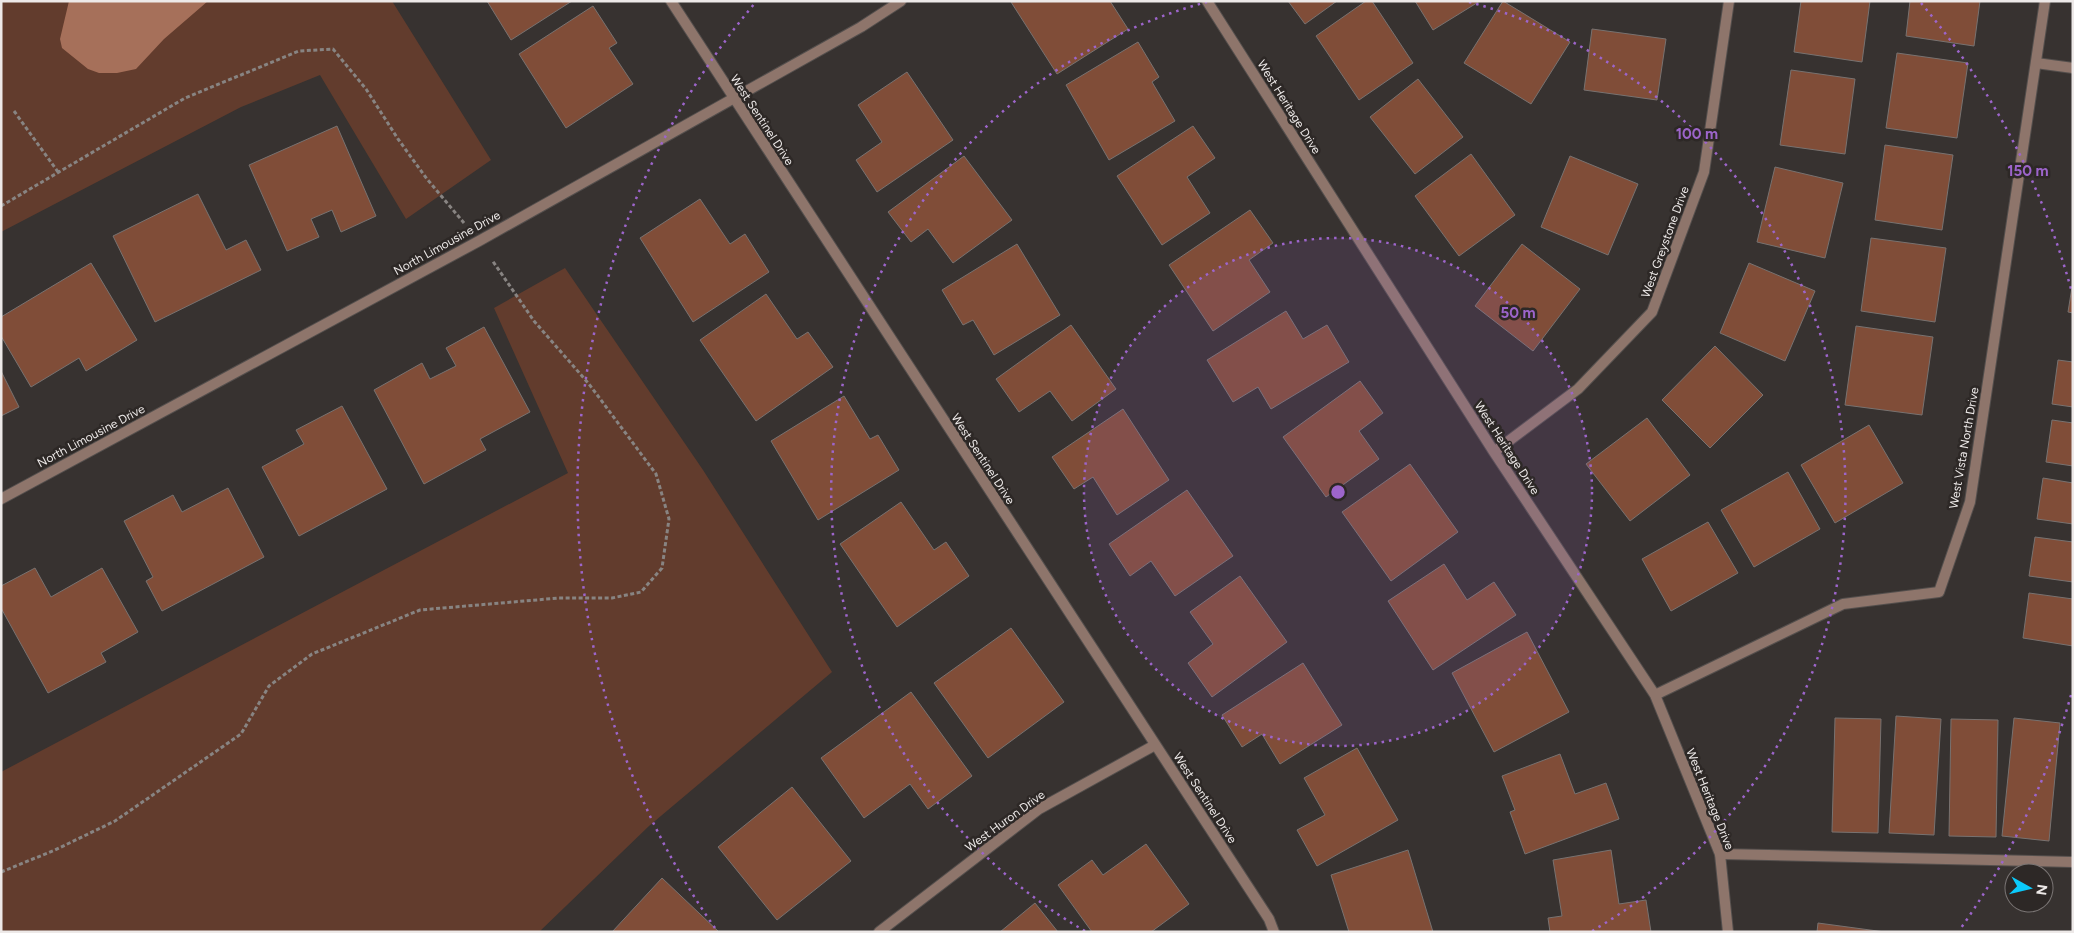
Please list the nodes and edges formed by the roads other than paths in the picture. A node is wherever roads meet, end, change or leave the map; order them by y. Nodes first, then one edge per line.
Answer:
1 (671, 1) edge
2 (900, 1) edge
3 (1207, 1) edge
4 (1729, 1) edge
5 (2045, 1) edge
6 (2036, 63) junction
7 (2073, 68) edge
8 (733, 98) junction
9 (1494, 452) junction
10 (1, 498) edge
11 (1654, 694) junction
12 (1155, 745) junction
13 (1720, 854) junction
14 (2073, 862) edge
15 (879, 932) edge
16 (1274, 932) edge
17 (1728, 932) edge

1 - 8 street, West Sentinel Drive
2 - 8 street, North Limousine Drive
3 - 9 street, West Heritage Drive
4 - 9 street, West Greystone Drive
5 - 6 street, West Vista North Drive
6 - 7 street
6 - 11 street, West Vista North Drive
8 - 10 street, North Limousine Drive
8 - 12 street, West Sentinel Drive
9 - 11 street, West Heritage Drive
11 - 13 street, West Heritage Drive
12 - 15 street, West Huron Drive
12 - 16 street, West Sentinel Drive
13 - 14 street
13 - 17 street, West Heritage Drive

